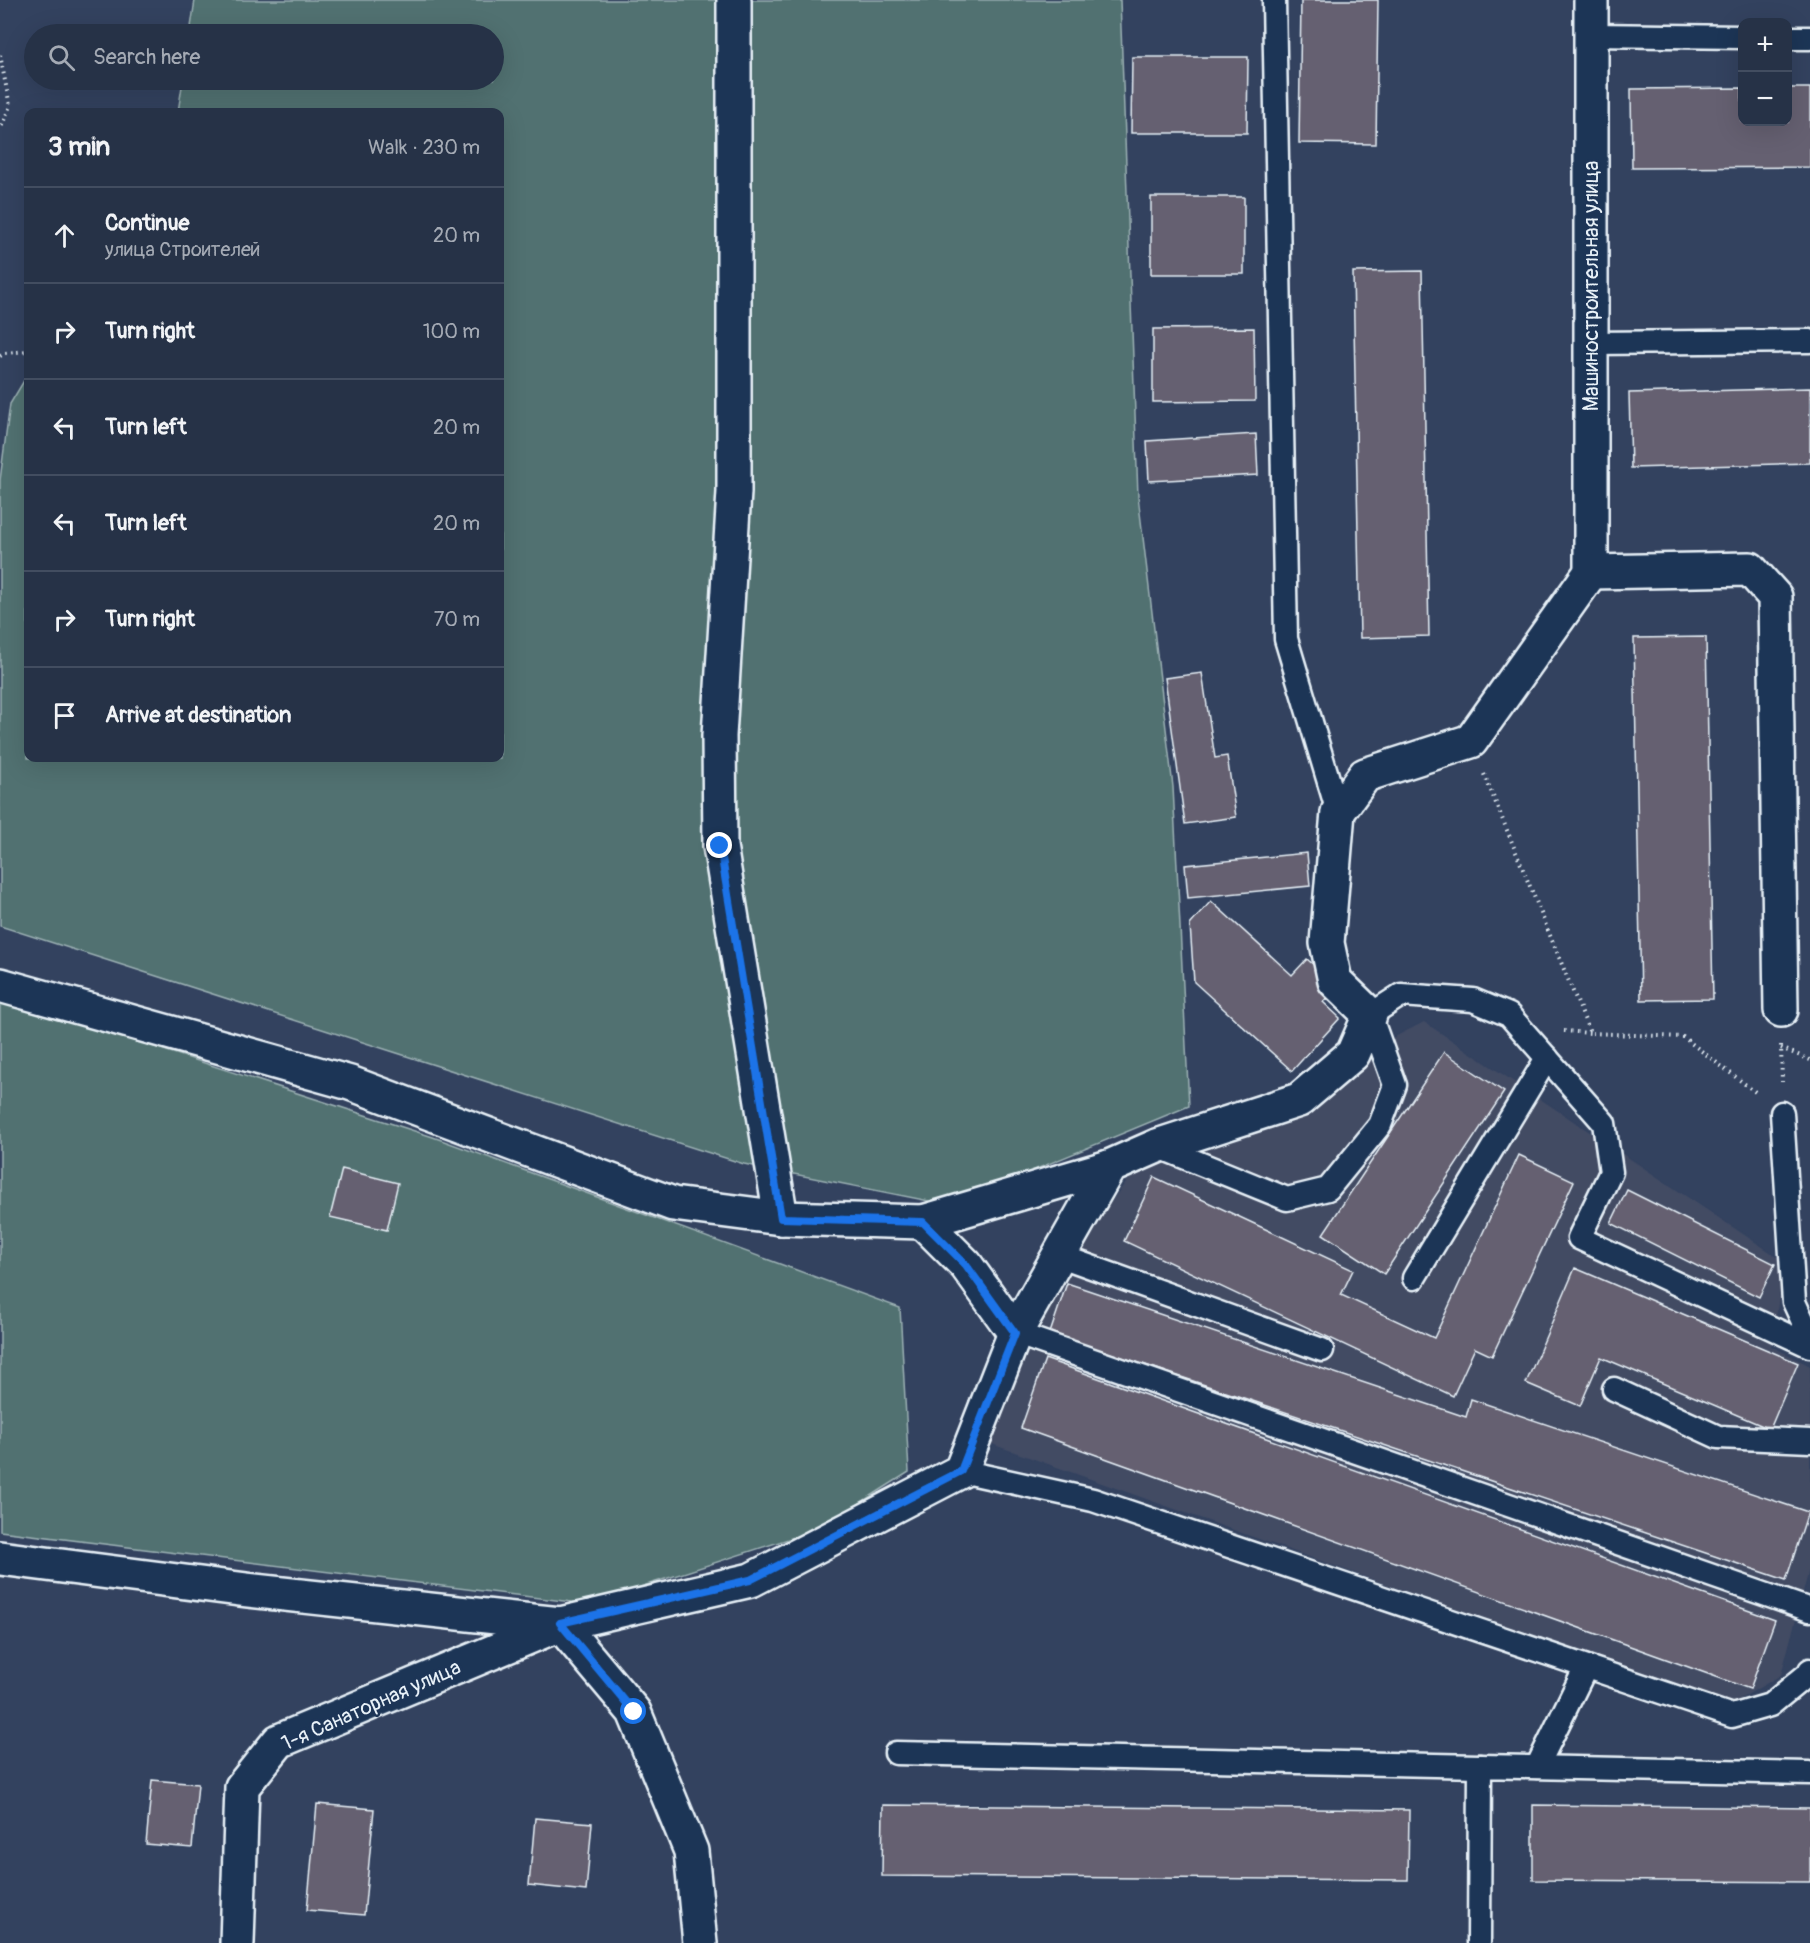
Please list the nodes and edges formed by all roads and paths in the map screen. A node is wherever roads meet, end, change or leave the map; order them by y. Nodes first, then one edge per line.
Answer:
1 (734, 0) edge
2 (1274, 0) edge
3 (1591, 0) edge
4 (1591, 35) junction
5 (1738, 37) edge
6 (1792, 38) edge
7 (1810, 38) edge
8 (0, 55) edge
9 (0, 130) edge
10 (1810, 341) edge
11 (1591, 343) junction
12 (24, 351) edge
13 (0, 356) edge
14 (1591, 572) junction
15 (1471, 741) junction
16 (1338, 812) junction
17 (0, 985) edge
18 (1781, 1010) joint
19 (1370, 1015) junction
20 (1521, 1029) junction
21 (1590, 1033) junction
22 (1781, 1048) junction
23 (1547, 1058) junction
24 (1810, 1060) edge
25 (1782, 1113) junction
26 (1157, 1146) junction
27 (1109, 1167) junction
28 (781, 1218) junction
29 (923, 1222) junction
30 (1059, 1255) junction
31 (1414, 1278) dead end
32 (1015, 1333) junction
33 (1810, 1337) edge
34 (1810, 1346) edge
35 (1323, 1350) dead end
36 (1614, 1389) dead end
37 (1810, 1441) edge
38 (961, 1471) junction
39 (0, 1558) edge
40 (1810, 1610) edge
41 (560, 1623) junction
42 (1586, 1667) junction
43 (1810, 1670) edge
44 (896, 1753) dead end
45 (1480, 1766) junction
46 (1537, 1767) junction
47 (1810, 1773) edge
48 (237, 1943) edge
49 (700, 1943) edge
50 (1479, 1943) edge

1 - 28 street
2 - 16 lane
3 - 4 street, Машиностроительная улица
4 - 5 lane
4 - 11 street, Машиностроительная улица
6 - 7 lane
8 - 9 path
10 - 11 lane
11 - 14 street, Машиностроительная улица
12 - 13 path
14 - 15 street
14 - 18 street
15 - 16 street
15 - 21 path
16 - 19 street
17 - 28 street
18 - 22 path
19 - 20 lane
19 - 26 street
19 - 26 lane
20 - 21 path
20 - 23 lane
21 - 25 path
22 - 24 path
22 - 25 path
23 - 31 lane
23 - 34 lane
25 - 33 lane
26 - 27 street
27 - 29 street
27 - 30 street
28 - 29 street
29 - 32 street
30 - 32 street
30 - 35 lane
32 - 38 street
32 - 40 lane
36 - 37 lane
38 - 41 street
38 - 42 lane
39 - 41 street
41 - 48 street, 1-я Санаторная улица
41 - 49 street
42 - 43 lane
42 - 46 lane
44 - 45 lane
45 - 46 lane
45 - 50 lane
46 - 47 lane

